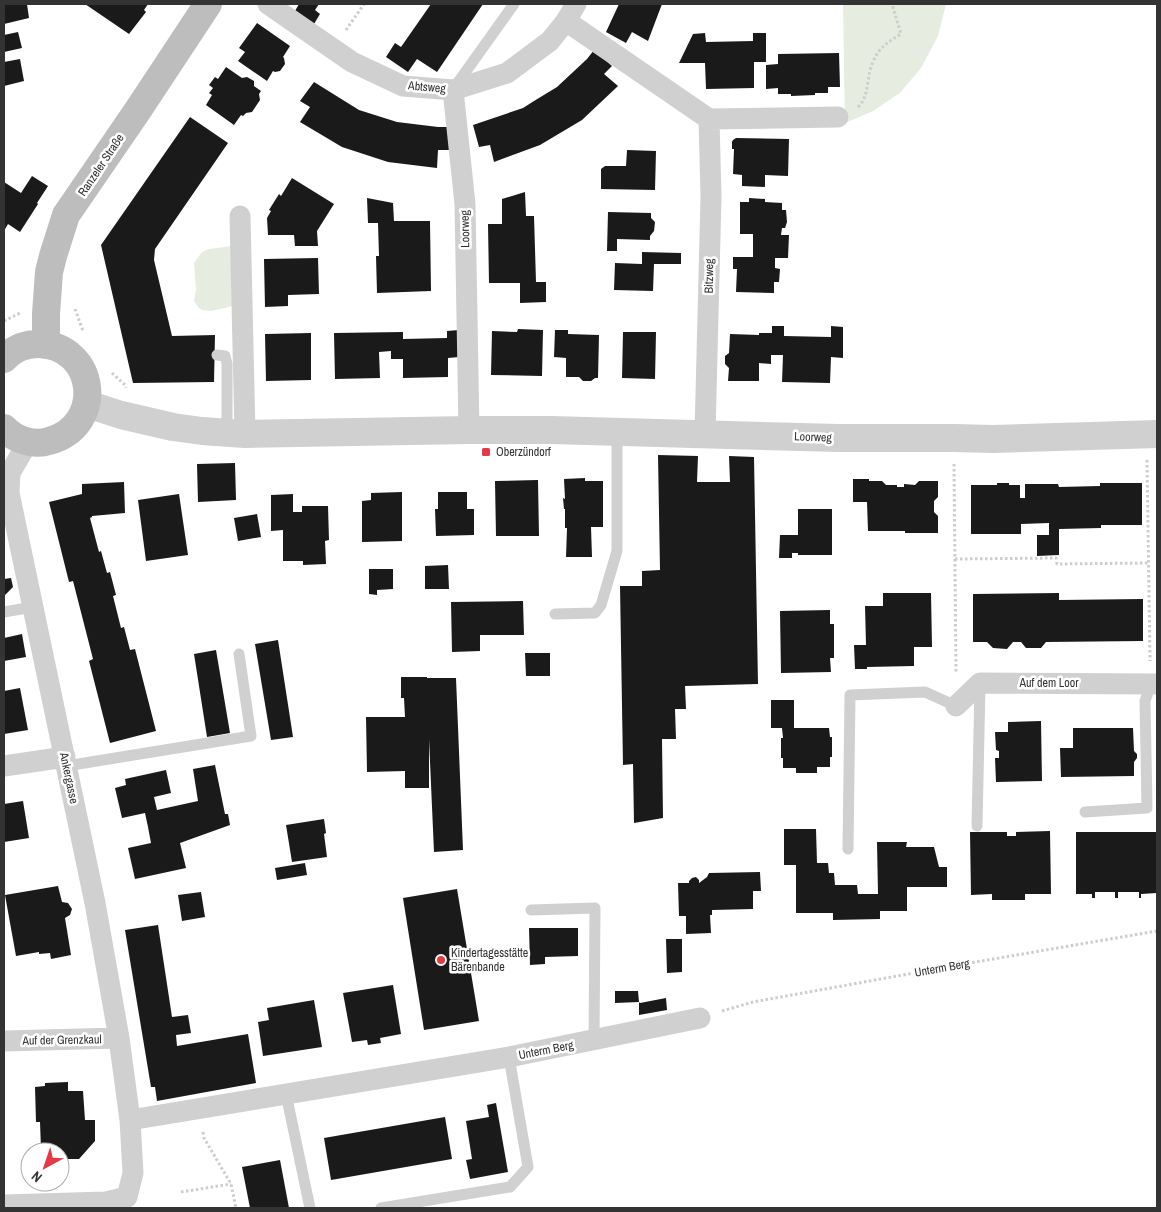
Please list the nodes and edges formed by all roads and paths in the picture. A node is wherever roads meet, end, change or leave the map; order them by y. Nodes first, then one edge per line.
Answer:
1 (208, 4) edge
2 (268, 4) edge
3 (364, 4) edge
4 (514, 4) edge
5 (892, 4) edge
6 (571, 12) edge
7 (333, 49) junction
8 (453, 90) junction
9 (838, 116) joint
10 (710, 118) junction
11 (240, 216) dead end
12 (75, 302) dead end
13 (85, 336) dead end
14 (46, 344) junction
15 (217, 355) dead end
16 (4, 359) edge
17 (110, 372) dead end
18 (87, 404) junction
19 (121, 415) junction
20 (4, 428) edge
21 (469, 430) junction
22 (617, 432) junction
23 (236, 434) junction
24 (705, 434) junction
25 (1152, 434) edge
26 (954, 438) junction
27 (28, 442) junction
28 (955, 559) junction
29 (1149, 563) junction
30 (33, 607) junction
31 (4, 612) edge
32 (555, 614) dead end
33 (239, 654) dead end
34 (980, 683) junction
35 (1154, 684) edge
36 (956, 706) junction
37 (65, 761) junction
38 (4, 766) edge
39 (1152, 803) edge
40 (1085, 812) dead end
41 (977, 826) dead end
42 (848, 849) dead end
43 (531, 910) dead end
44 (1157, 932) edge
45 (700, 1018) joint
46 (120, 1038) junction
47 (4, 1041) edge
48 (594, 1041) junction
49 (509, 1057) junction
50 (286, 1094) junction
51 (198, 1109) junction
52 (130, 1120) junction
53 (231, 1184) junction
54 (181, 1192) dead end
55 (4, 1206) edge
56 (236, 1208) edge
57 (310, 1208) edge
58 (380, 1208) edge

1 - 14 main road, Ranzeler Straße
2 - 7 street, Abtsweg
3 - 7 path
4 - 8 lane
5 - 9 path
6 - 8 street, Abtsweg
6 - 10 street
7 - 8 street, Abtsweg
8 - 21 street, Loorweg
9 - 10 street
10 - 24 street, Bitzweg
11 - 23 street
12 - 13 path
14 - 16 main road
14 - 18 main road
15 - 23 lane
17 - 19 path
18 - 19 street, Loorweg
18 - 27 main road
19 - 23 street, Loorweg
20 - 27 main road
21 - 22 street, Loorweg
21 - 23 street, Loorweg
22 - 24 street, Loorweg
22 - 32 lane
24 - 26 street, Loorweg
25 - 26 street, Loorweg
25 - 29 path
26 - 28 path
27 - 30 street, Ankergasse
28 - 29 path
28 - 36 path
29 - 35 path
30 - 31 lane
30 - 37 street, Ankergasse
33 - 37 lane
34 - 35 street, Auf dem Loor
34 - 36 street
34 - 41 lane
35 - 39 lane
36 - 42 lane
37 - 38 street
37 - 46 street, Ankergasse
39 - 40 lane
43 - 48 lane
44 - 45 path, Unterm Berg
45 - 48 street, Unterm Berg
46 - 47 street, Auf der Grenzkaul
46 - 52 street, Ankergasse
48 - 49 street, Unterm Berg
49 - 50 street, Unterm Berg
49 - 58 lane
50 - 51 street, Unterm Berg
50 - 57 lane
51 - 52 street, Unterm Berg
51 - 53 path
52 - 55 street
53 - 54 path
53 - 56 path

